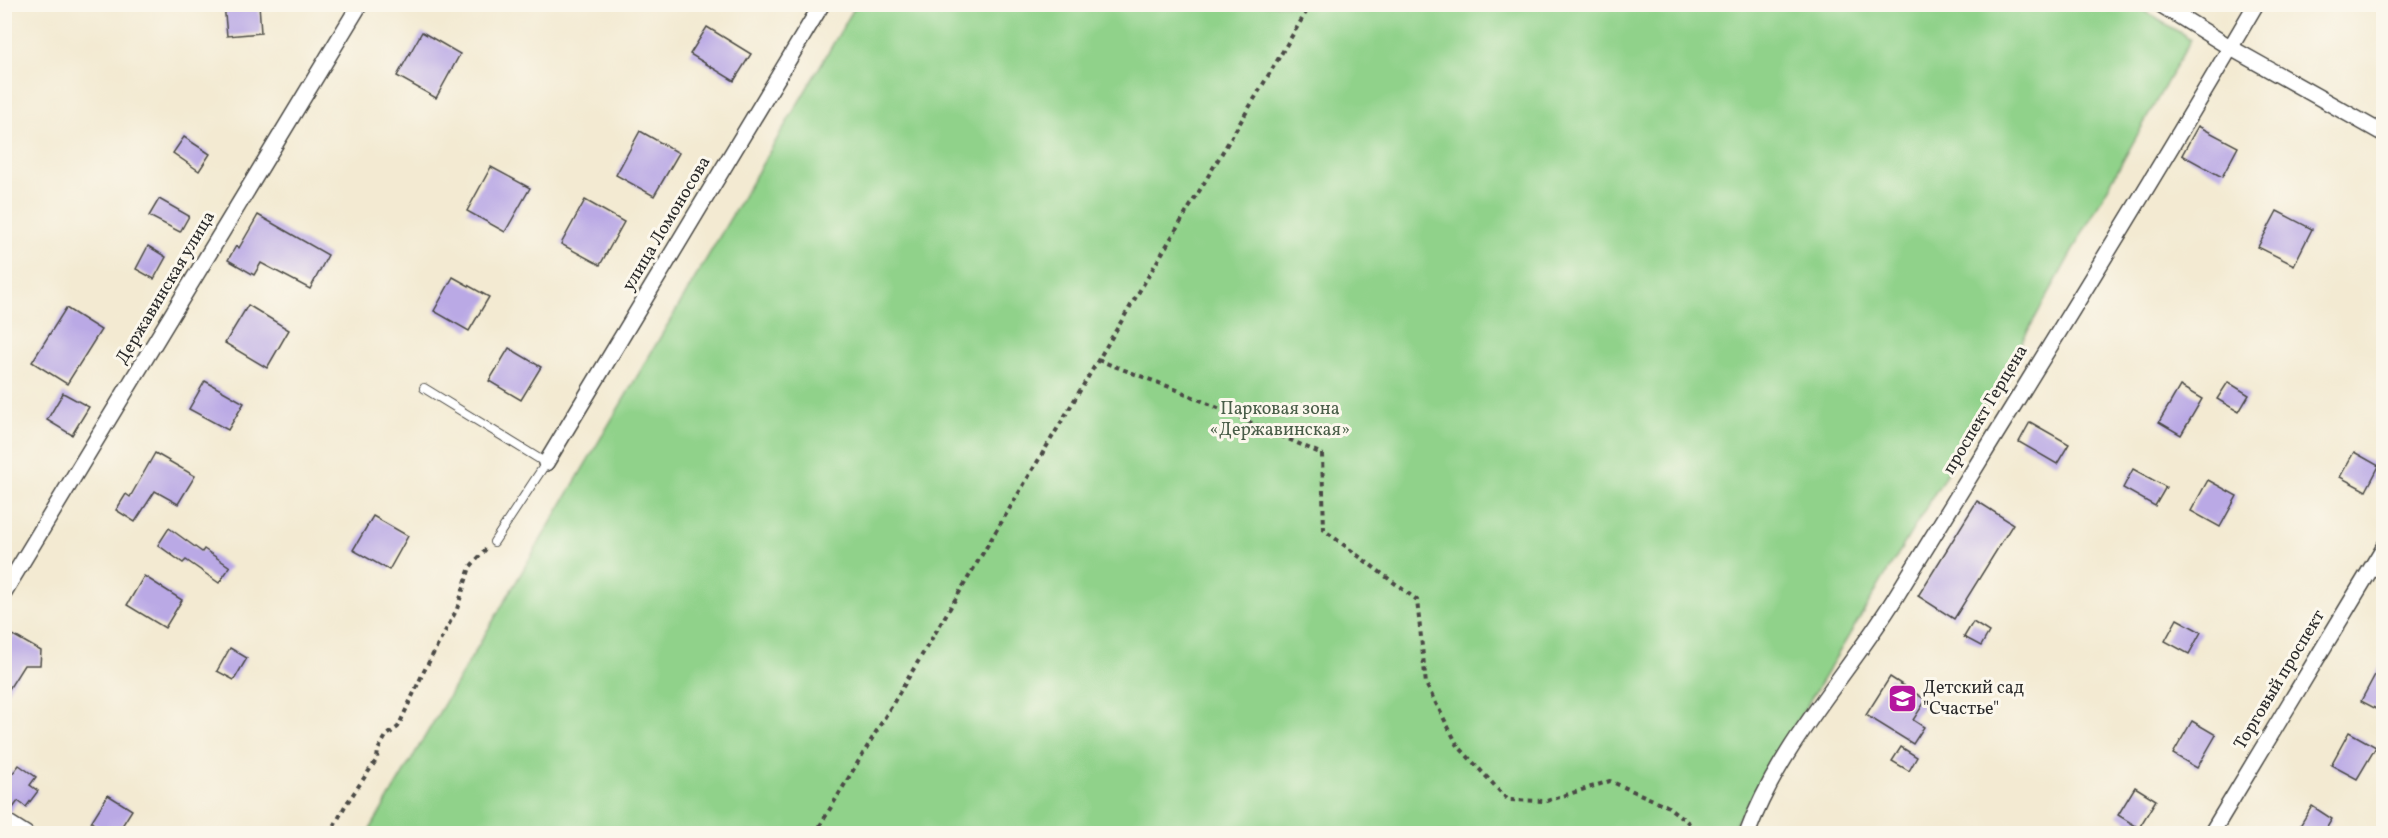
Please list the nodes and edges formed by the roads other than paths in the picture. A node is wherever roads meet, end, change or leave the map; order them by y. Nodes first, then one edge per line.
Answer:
1 (360, 4) edge
2 (822, 4) edge
3 (2160, 4) edge
4 (2256, 4) edge
5 (2231, 48) junction
6 (2384, 134) edge
7 (424, 388) dead end
8 (546, 463) junction
9 (494, 542) road end
10 (2384, 547) edge
11 (4, 592) edge
12 (4, 820) edge
13 (26, 834) edge
14 (1747, 834) edge
15 (2211, 834) edge

1 - 11 street, Державинская улица
2 - 8 street, улица Ломоносова
3 - 5 street
4 - 5 street, проспект Герцена
5 - 6 street
5 - 14 street, проспект Герцена
7 - 8 lane
8 - 9 lane
10 - 15 street, Торговый проспект
12 - 13 street

